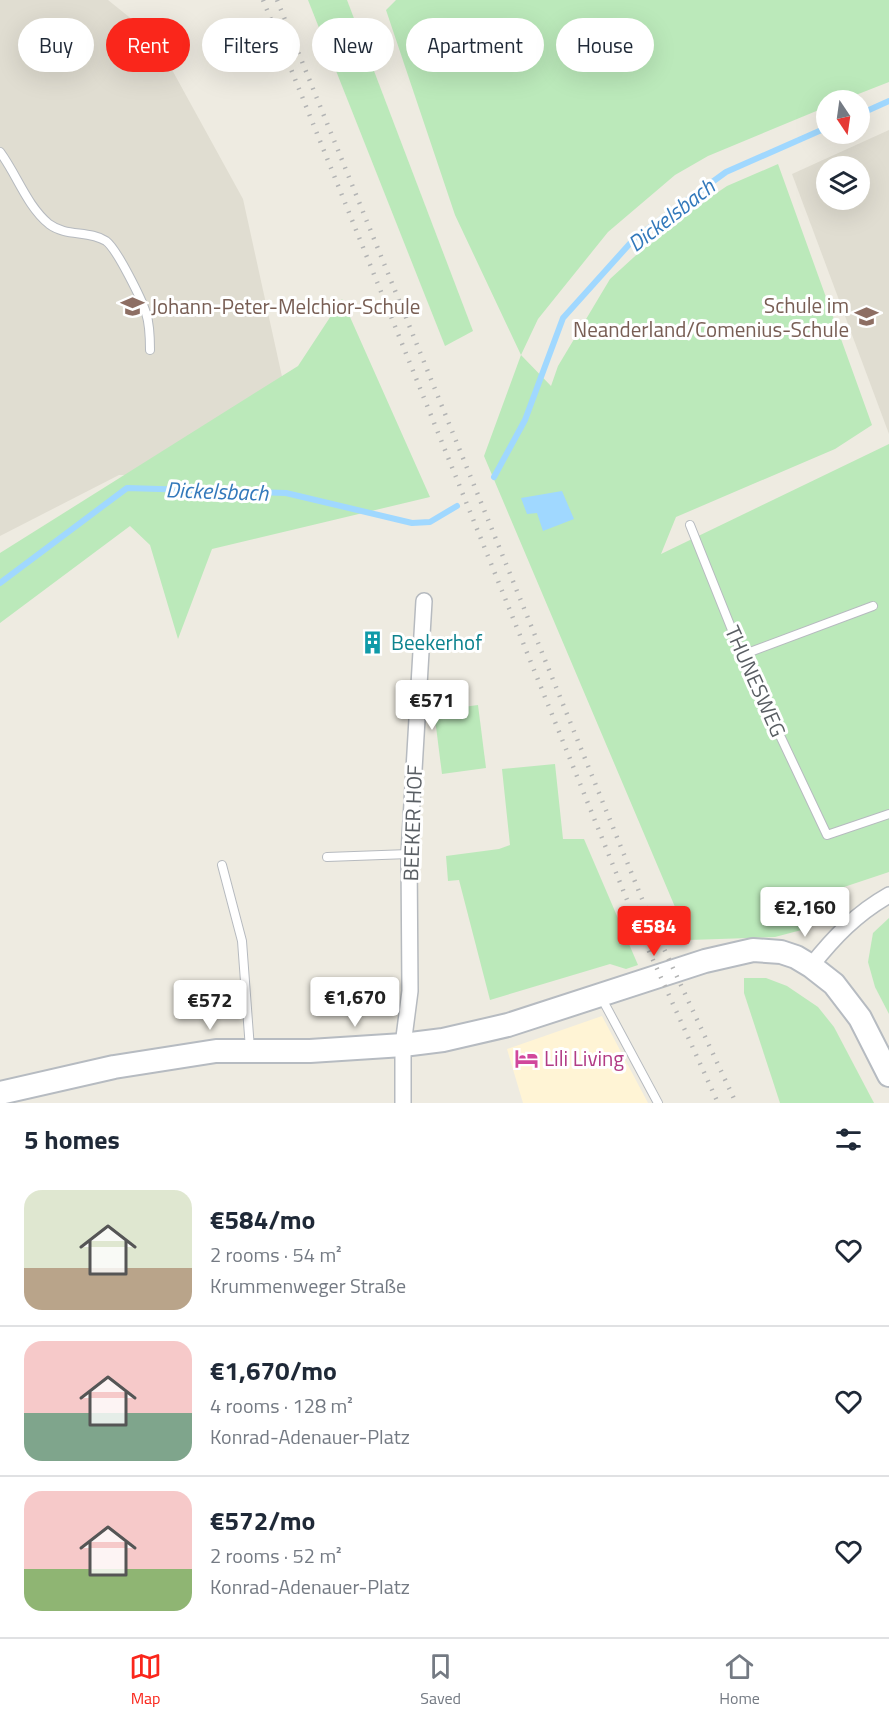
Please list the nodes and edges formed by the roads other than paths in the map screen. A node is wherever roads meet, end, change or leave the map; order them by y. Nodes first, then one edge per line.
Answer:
1 (0, 152) edge
2 (150, 350) dead end
3 (690, 525) dead end
4 (424, 601) dead end
5 (873, 606) dead end
6 (742, 655) junction
7 (889, 814) edge
8 (409, 854) junction
9 (327, 857) dead end
10 (222, 866) dead end
11 (889, 895) edge
12 (811, 966) junction
13 (601, 995) junction
14 (403, 1045) junction
15 (250, 1051) junction
16 (889, 1075) edge
17 (0, 1093) edge
18 (404, 1103) edge
19 (658, 1103) edge

1 - 2 lane
3 - 6 lane, THUNESWEG
4 - 8 street, BEEKER HOF
5 - 6 lane
6 - 7 lane, THUNESWEG
8 - 9 lane
8 - 14 street, BEEKER HOF
10 - 15 lane
11 - 12 street
12 - 13 main road
12 - 16 main road
13 - 14 main road
13 - 19 lane
14 - 15 main road
14 - 18 street, BEEKER HOF
15 - 17 main road

